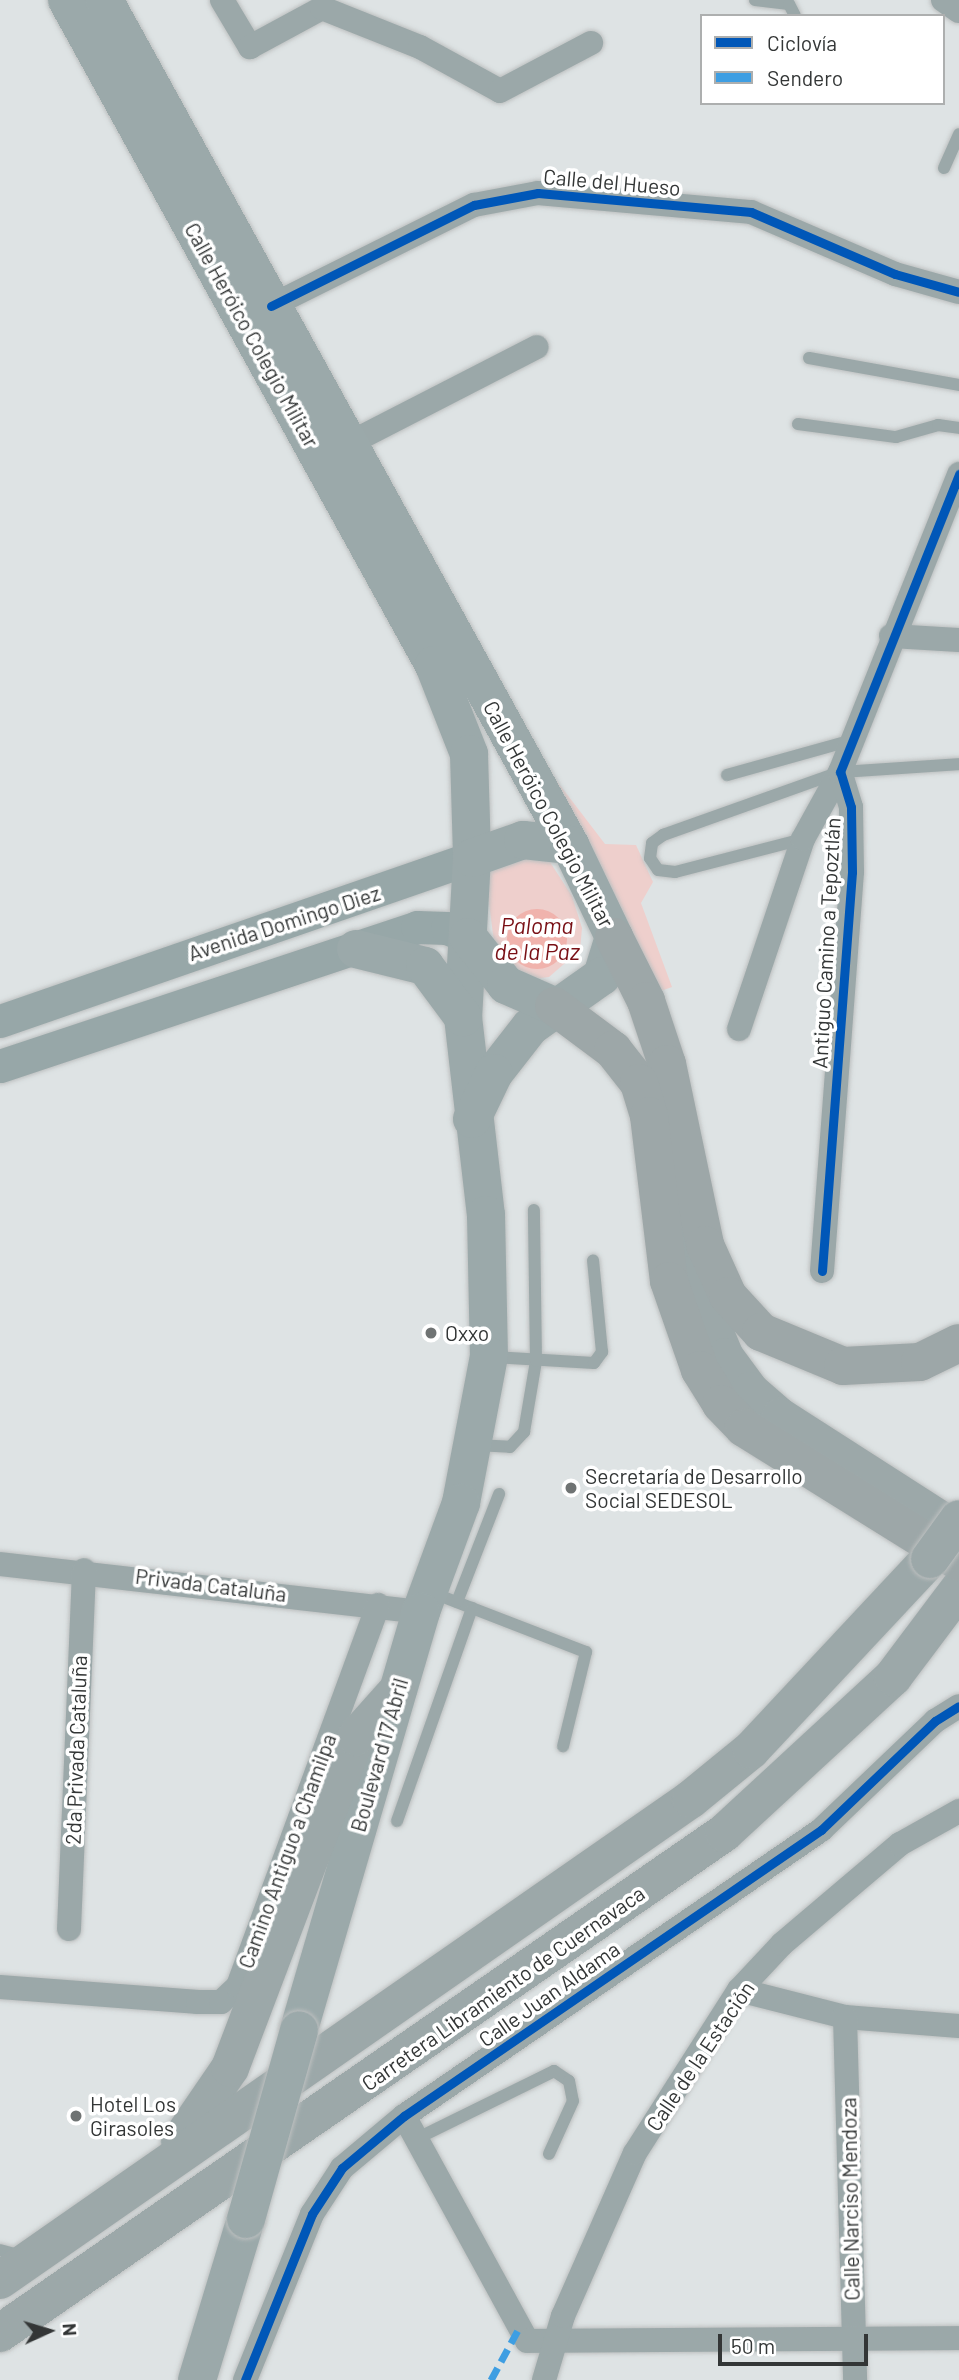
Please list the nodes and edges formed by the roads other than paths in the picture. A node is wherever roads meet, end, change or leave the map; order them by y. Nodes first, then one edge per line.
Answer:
1 (67, 0) edge
2 (104, 0) edge
3 (222, 0) edge
4 (755, 0) edge
5 (943, 0) edge
6 (959, 11) edge
7 (794, 14) edge
8 (591, 43) dead end
9 (959, 134) edge
10 (944, 168) dead end
11 (959, 292) edge
12 (271, 306) junction
13 (537, 347) dead end
14 (808, 358) dead end
15 (959, 385) edge
16 (798, 424) dead end
17 (959, 428) edge
18 (348, 444) junction
19 (958, 479) edge
20 (891, 635) junction
21 (959, 640) edge
22 (849, 741) junction
23 (959, 764) edge
24 (841, 772) junction
25 (727, 775) dead end
26 (803, 839) junction
27 (570, 845) junction
28 (472, 858) junction
29 (240, 935) junction
30 (468, 937) junction
31 (614, 937) junction
32 (356, 949) junction
33 (254, 980) junction
34 (554, 1006) junction
35 (463, 1017) junction
36 (0, 1021) edge
37 (739, 1029) dead end
38 (0, 1066) edge
39 (472, 1121) junction
40 (691, 1175) junction
41 (534, 1210) dead end
42 (593, 1260) dead end
43 (822, 1271) dead end
44 (959, 1343) edge
45 (489, 1356) junction
46 (536, 1362) junction
47 (472, 1445) junction
48 (499, 1494) dead end
49 (959, 1519) edge
50 (959, 1532) edge
51 (945, 1561) edge
52 (0, 1564) edge
53 (84, 1570) junction
54 (959, 1589) edge
55 (436, 1602) junction
56 (378, 1605) junction
57 (472, 1608) junction
58 (397, 1691) junction
59 (959, 1706) edge
60 (564, 1746) dead end
61 (959, 1811) edge
62 (397, 1821) dead end
63 (69, 1929) dead end
64 (0, 1987) edge
65 (740, 1990) junction
66 (845, 2017) junction
67 (959, 2026) edge
68 (404, 2116) junction
69 (416, 2139) junction
70 (549, 2154) dead end
71 (118, 2201) junction
72 (16, 2254) edge
73 (0, 2280) edge
74 (0, 2333) edge
75 (959, 2338) edge
76 (853, 2339) junction
77 (555, 2340) junction
78 (197, 2380) edge
79 (245, 2380) edge
80 (544, 2380) edge
81 (855, 2380) edge

1 - 28 main road, Calle Heróico Colegio Militar
2 - 12 main road, Calle Heróico Colegio Militar
3 - 8 street
4 - 7 lane
5 - 6 street
9 - 10 lane
11 - 12 street, Calle del Hueso
12 - 18 main road, Calle Heróico Colegio Militar
13 - 18 street
14 - 15 lane
16 - 17 lane
18 - 27 main road, Calle Heróico Colegio Militar
19 - 20 street
20 - 21 street
20 - 22 street
22 - 24 street
22 - 25 lane
23 - 24 lane
24 - 26 street
24 - 26 lane
24 - 43 street, Antiguo Camino a Tepoztlán
26 - 37 street
27 - 28 main road, Avenida Domingo Diez
27 - 31 main road, Calle Heróico Colegio Militar
28 - 29 main road, Avenida Domingo Diez
28 - 30 main road, Calle Heróico Colegio Militar
29 - 33 main road
29 - 36 main road, Avenida Domingo Diez
30 - 32 main road
30 - 34 main road
30 - 35 main road, Boulevard 17 Abril
31 - 34 main road, Calle Heróico Colegio Militar
31 - 40 highway
32 - 33 main road
32 - 35 main road
33 - 38 main road
34 - 39 main road
34 - 51 highway
35 - 39 main road, Boulevard 17 Abril
39 - 45 main road, Boulevard 17 Abril
40 - 44 highway
40 - 50 highway
41 - 46 lane
42 - 46 lane
45 - 46 lane
45 - 47 main road, Boulevard 17 Abril
46 - 47 lane
47 - 55 main road, Boulevard 17 Abril
48 - 55 lane
49 - 51 highway, Carretera Libramiento de Cuernavaca, bridge
51 - 71 highway, Carretera Libramiento de Cuernavaca
52 - 53 street, Privada Cataluña
53 - 56 street, Privada Cataluña
53 - 63 street, 2da Privada Cataluña
54 - 74 highway, Carretera Libramiento de Cuernavaca
55 - 56 street, Privada Cataluña
55 - 57 lane
55 - 58 main road, Boulevard 17 Abril
56 - 64 street, Camino Antiguo a Chamilpa
57 - 60 lane
57 - 62 lane
58 - 71 highway
58 - 78 main road, Boulevard 17 Abril, bridge
59 - 68 street, Calle Juan Aldama
61 - 65 street, Calle de la Estación
65 - 66 street
65 - 77 street, Calle de la Estación
66 - 67 street
66 - 76 street, Calle Narciso Mendoza
68 - 69 street
68 - 79 street, Calle Juan Aldama
69 - 70 lane
69 - 77 street
71 - 72 highway, Carretera Libramiento de Cuernavaca
72 - 73 highway, Carretera Libramiento de Cuernavaca
75 - 76 street
76 - 77 street
76 - 81 street, Calle Narciso Mendoza
77 - 80 street, Calle de la Estación

